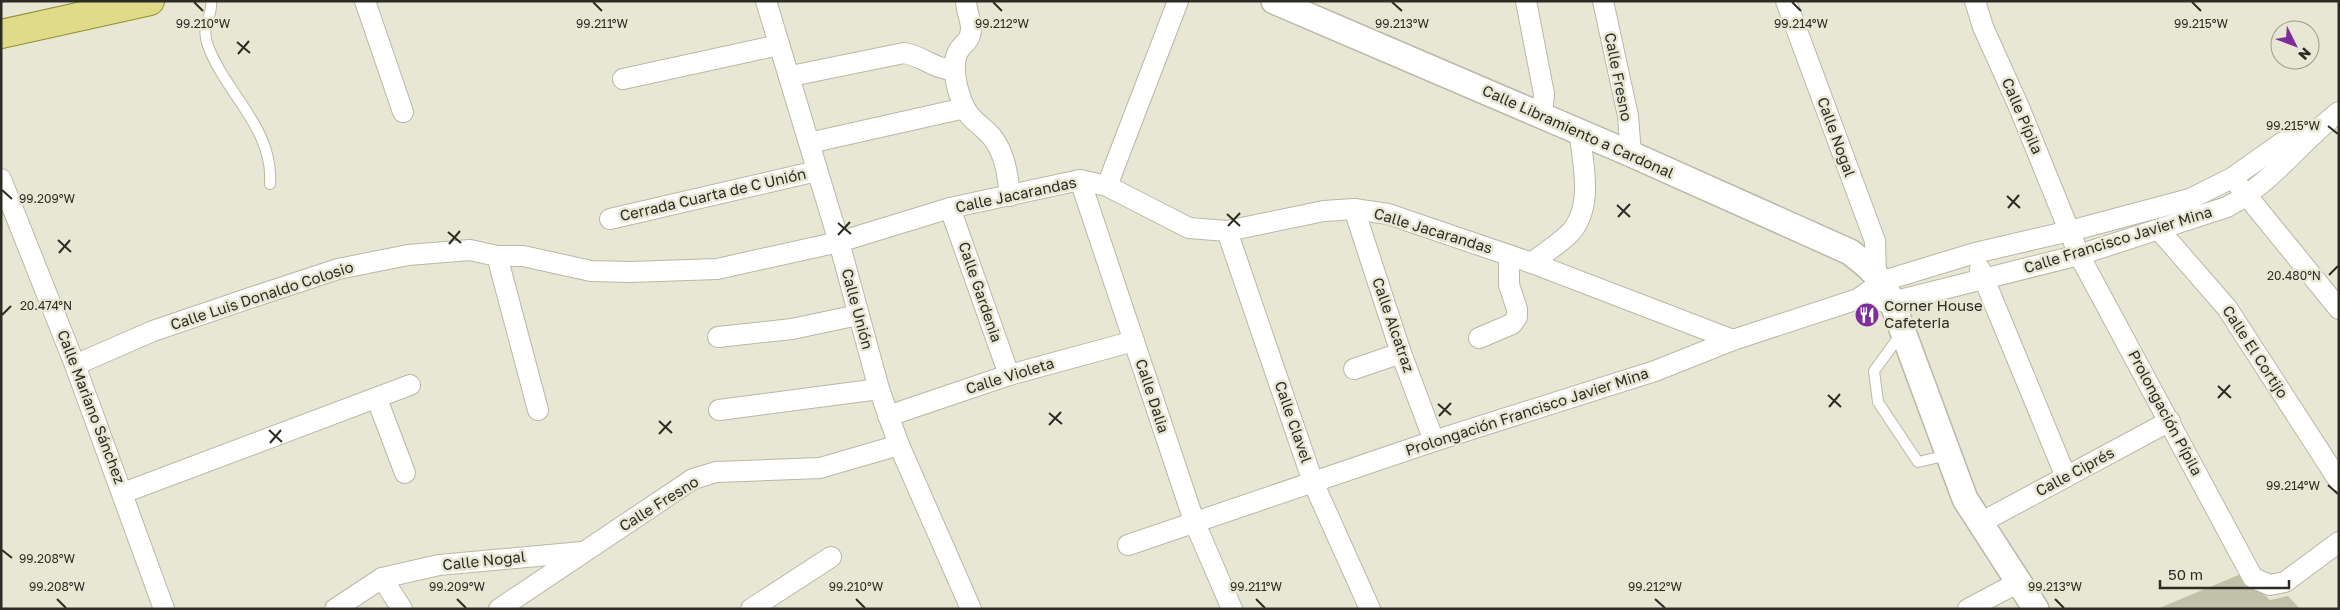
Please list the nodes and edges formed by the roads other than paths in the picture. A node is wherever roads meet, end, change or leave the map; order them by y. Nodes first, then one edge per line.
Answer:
1 (150, 1) edge
2 (212, 1) edge
3 (365, 1) edge
4 (766, 1) edge
5 (966, 1) edge
6 (1178, 1) edge
7 (1526, 1) edge
8 (1603, 1) edge
9 (1786, 1) edge
10 (1975, 1) edge
11 (1276, 2) edge
12 (1, 34) edge
13 (780, 45) junction
14 (955, 70) junction
15 (791, 76) junction
16 (622, 79) dead end
17 (965, 108) junction
18 (403, 112) dead end
19 (2339, 112) edge
20 (1542, 115) junction
21 (2318, 129) junction
22 (1580, 131) junction
23 (809, 143) junction
24 (1631, 154) junction
25 (817, 171) junction
26 (2232, 178) junction
27 (1, 179) edge
28 (1080, 180) junction
29 (270, 184) dead end
30 (1107, 186) junction
31 (1010, 196) junction
32 (2248, 196) junction
33 (950, 208) junction
34 (1354, 209) junction
35 (610, 219) dead end
36 (1227, 230) junction
37 (2070, 231) junction
38 (2160, 231) junction
39 (839, 242) junction
40 (1975, 253) junction
41 (1509, 255) junction
42 (2079, 255) junction
43 (498, 256) junction
44 (1532, 263) junction
45 (1984, 280) junction
46 (1884, 286) junction
47 (2339, 309) edge
48 (858, 315) junction
49 (1903, 331) junction
50 (718, 337) dead end
51 (1479, 338) dead end
52 (1733, 340) junction
53 (1134, 341) junction
54 (1401, 353) junction
55 (75, 365) junction
56 (1354, 369) dead end
57 (1009, 375) junction
58 (410, 385) dead end
59 (879, 389) junction
60 (377, 398) junction
61 (538, 410) dead end
62 (718, 410) dead end
63 (888, 416) junction
64 (2170, 421) junction
65 (1434, 440) junction
66 (899, 444) junction
67 (1949, 454) junction
68 (405, 473) dead end
69 (2066, 477) junction
70 (2339, 481) edge
71 (1313, 482) junction
72 (123, 493) junction
73 (1194, 521) junction
74 (1980, 523) junction
75 (2339, 542) edge
76 (1128, 545) dead end
77 (584, 552) junction
78 (831, 557) dead end
79 (382, 578) junction
80 (2019, 582) junction
81 (164, 609) edge
82 (335, 609) edge
83 (402, 609) edge
84 (499, 609) edge
85 (751, 609) edge
86 (971, 609) edge
87 (1232, 609) edge
88 (1370, 609) edge
89 (1968, 609) edge
90 (2036, 609) edge

1 - 12 main road
2 - 29 lane
3 - 18 street
4 - 13 street, Calle Unión
5 - 14 street
6 - 30 street
7 - 20 street
8 - 24 street, Calle Fresno
9 - 46 street, Calle Nogal
10 - 37 street, Calle Pípila
11 - 20 street, Calle Libramiento a Cardonal
13 - 15 street, Calle Unión
13 - 16 street
14 - 15 street
14 - 17 street
15 - 23 street, Calle Unión
17 - 23 street
17 - 31 street
19 - 21 street, Calle Francisco Javier Mina
20 - 22 street, Calle Libramiento a Cardonal
21 - 26 street, Calle Francisco Javier Mina
21 - 32 street, Calle Francisco Javier Mina
22 - 24 street, Calle Libramiento a Cardonal
22 - 44 street
23 - 25 street, Calle Unión
24 - 46 street, Calle Libramiento a Cardonal
25 - 35 street, Cerrada Cuarta de C Unión
25 - 39 street, Calle Unión
26 - 32 street
26 - 37 street, Calle Francisco Javier Mina
27 - 55 street, Calle Mariano Sánchez
28 - 30 street, Calle Jacarandas
28 - 31 street, Calle Jacarandas
28 - 53 street, Calle Dalia
30 - 36 street, Calle Jacarandas
31 - 33 street, Calle Jacarandas
32 - 38 street, Calle Francisco Javier Mina
32 - 47 street
33 - 39 street, Calle Jacarandas
33 - 57 street, Calle Gardenia
34 - 36 street, Calle Jacarandas
34 - 41 street, Calle Jacarandas
34 - 54 street, Calle Alcatraz
36 - 71 street, Calle Clavel
37 - 40 street, Calle Francisco Javier Mina
37 - 42 street, Prolongación Pípila
38 - 42 street, Calle Francisco Javier Mina
38 - 70 street, Calle El Cortijo
39 - 43 street, Calle Luis Donaldo Colosio
39 - 48 street, Calle Unión
40 - 45 street
40 - 46 street, Calle Francisco Javier Mina
41 - 44 street, Calle Jacarandas
41 - 51 street
42 - 45 street, Calle Francisco Javier Mina
42 - 64 street, Prolongación Pípila
43 - 55 street, Calle Luis Donaldo Colosio
43 - 61 street
44 - 52 street, Calle Jacarandas
45 - 46 street, Calle Francisco Javier Mina
45 - 69 street
46 - 49 street
46 - 52 street, Prolongación Francisco Javier Mina
48 - 50 street
48 - 59 street, Calle Unión
49 - 67 street
49 - 67 lane
52 - 65 street, Prolongación Francisco Javier Mina
53 - 57 street, Calle Violeta
53 - 73 street, Calle Dalia
54 - 56 street
54 - 65 street, Calle Alcatraz
55 - 72 street, Calle Mariano Sánchez
57 - 63 street, Calle Violeta
58 - 60 street
59 - 62 street
59 - 63 street, Calle Unión
60 - 68 street
60 - 72 street
63 - 66 street, Calle Unión
64 - 69 street, Calle Ciprés
64 - 75 street, Prolongación Pípila
65 - 71 street, Prolongación Francisco Javier Mina
66 - 77 street, Calle Fresno
66 - 86 street, Calle Unión
67 - 74 street
69 - 74 street, Calle Ciprés
71 - 73 street, Prolongación Francisco Javier Mina
71 - 88 street, Calle Clavel
72 - 81 street, Calle Mariano Sánchez
73 - 76 street, Prolongación Francisco Javier Mina
73 - 87 street, Calle Dalia
74 - 80 street
77 - 79 street, Calle Nogal
77 - 84 street, Calle Fresno
78 - 85 street
79 - 82 street, Calle Nogal
79 - 83 street
80 - 89 street
80 - 90 street

